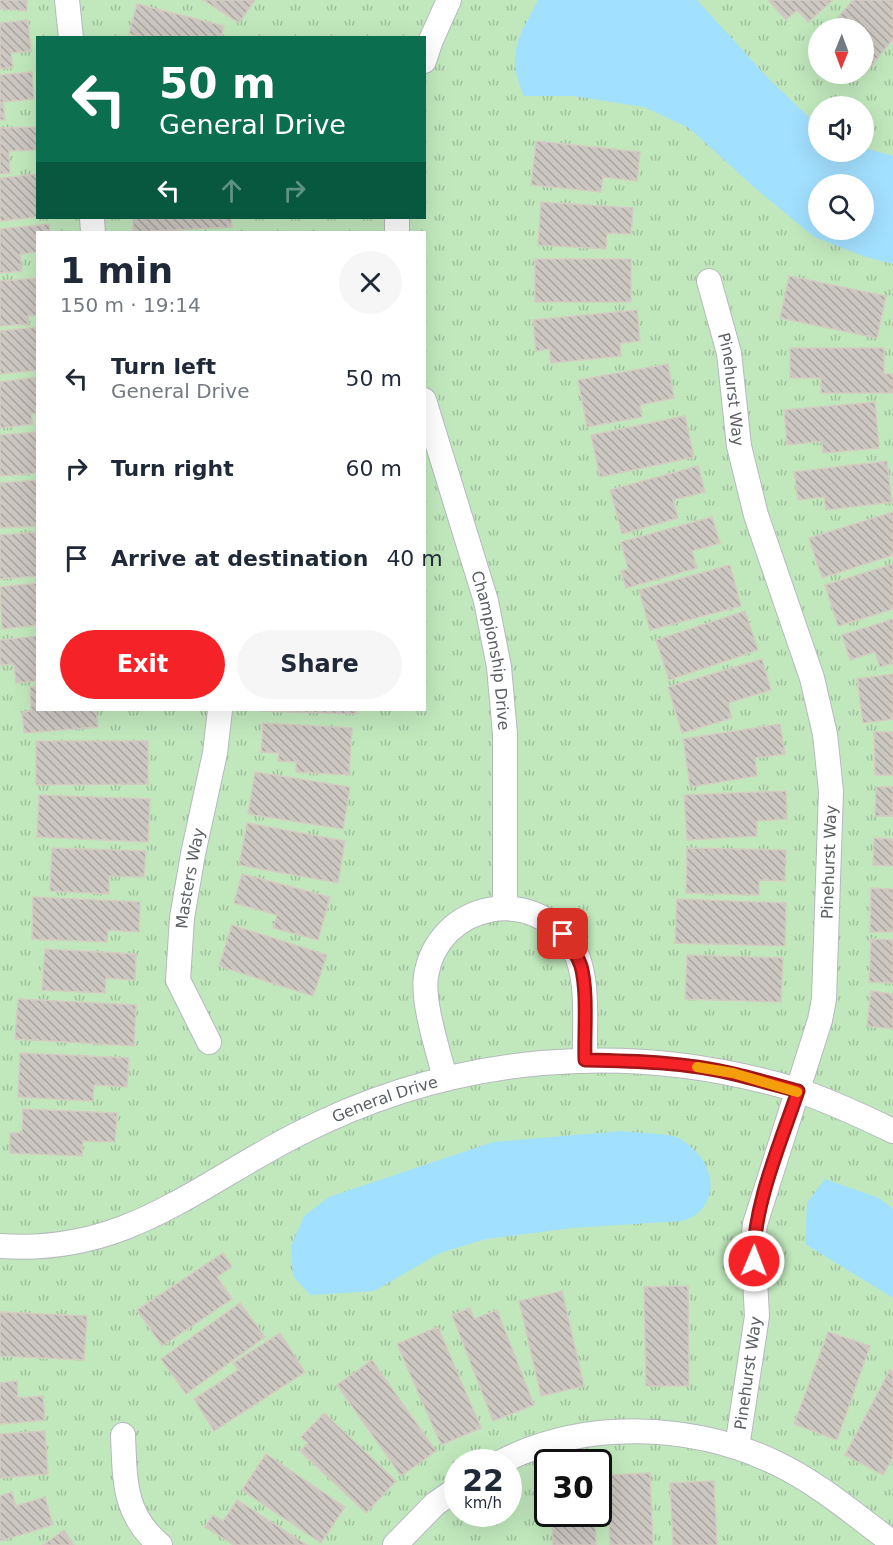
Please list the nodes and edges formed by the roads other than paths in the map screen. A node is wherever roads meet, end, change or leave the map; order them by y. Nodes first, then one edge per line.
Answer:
1 (67, 0) edge
2 (449, 0) edge
3 (71, 36) edge
4 (426, 55) edge
5 (709, 281) dead end
6 (426, 406) edge
7 (219, 711) edge
8 (505, 908) junction
9 (209, 1042) dead end
10 (585, 1060) junction
11 (445, 1078) junction
12 (798, 1091) junction
13 (893, 1131) edge
14 (0, 1246) edge
15 (123, 1435) dead end
16 (737, 1447) junction
17 (522, 1454) edge
18 (444, 1498) edge
19 (893, 1543) edge
20 (160, 1545) edge
21 (395, 1545) edge

1 - 3 street
2 - 4 street
5 - 12 street, Pinehurst Way
6 - 8 street, Championship Drive
7 - 9 street, Masters Way
8 - 10 street
8 - 11 street
10 - 11 street, General Drive
10 - 12 street, General Drive
11 - 14 street, General Drive
12 - 13 street, General Drive
12 - 16 street, Pinehurst Way
15 - 20 street
16 - 17 street
16 - 19 street
18 - 21 street

